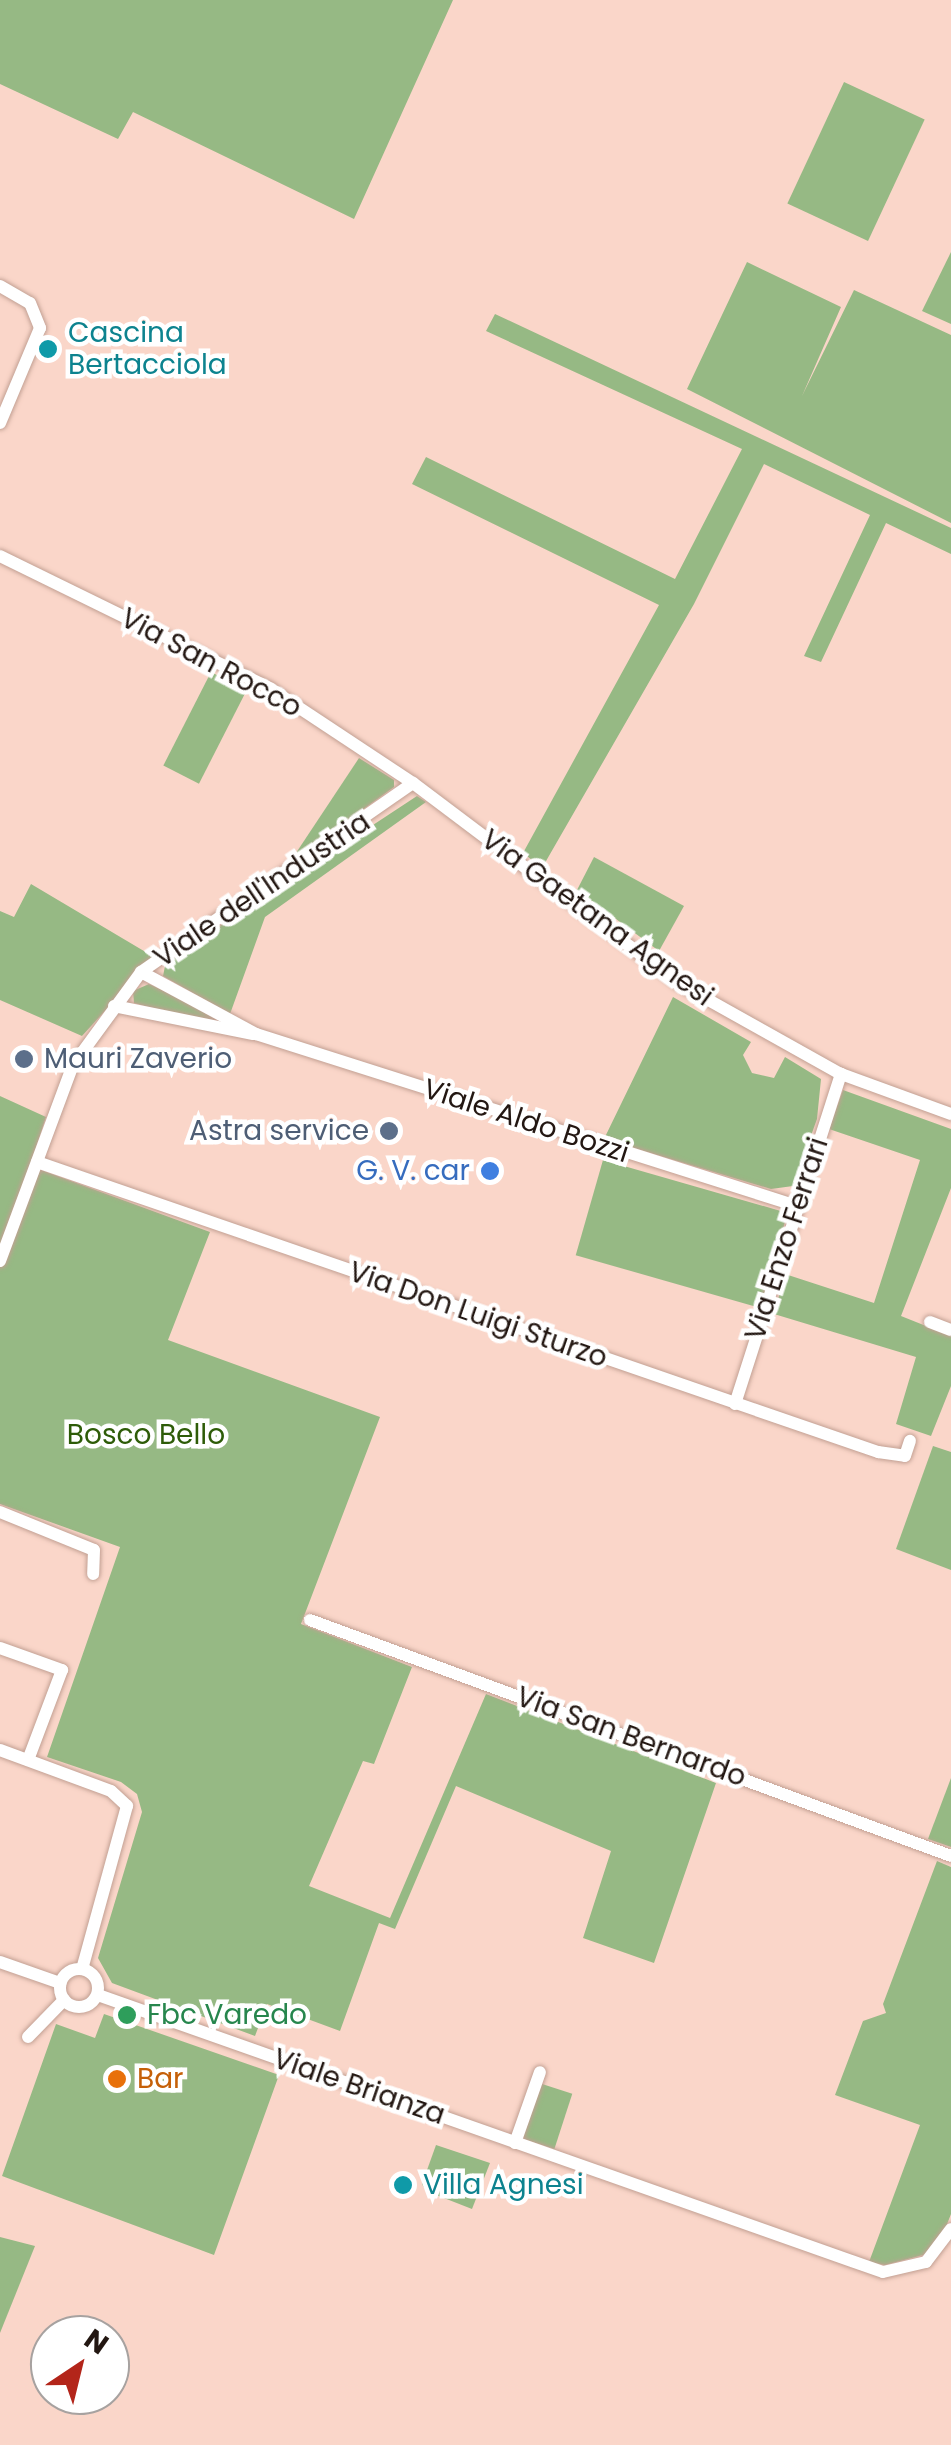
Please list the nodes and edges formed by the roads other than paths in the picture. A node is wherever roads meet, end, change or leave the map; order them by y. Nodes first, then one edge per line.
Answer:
1 (0, 286) edge
2 (0, 423) edge
3 (0, 556) edge
4 (413, 784) junction
5 (142, 972) junction
6 (114, 1006) junction
7 (256, 1034) junction
8 (841, 1074) junction
9 (951, 1114) edge
10 (37, 1162) junction
11 (797, 1206) junction
12 (0, 1262) edge
13 (930, 1322) dead end
14 (951, 1330) edge
15 (735, 1404) junction
16 (910, 1440) dead end
17 (0, 1512) edge
18 (93, 1574) dead end
19 (310, 1620) dead end
20 (0, 1648) edge
21 (0, 1750) edge
22 (28, 1760) junction
23 (951, 1856) edge
24 (0, 1962) edge
25 (82, 1969) junction
26 (60, 1984) junction
27 (98, 1995) junction
28 (64, 2000) junction
29 (28, 2037) dead end
30 (540, 2072) dead end
31 (511, 2142) junction
32 (951, 2228) edge

1 - 2 street
3 - 4 street, Via San Rocco
4 - 5 street, Viale dell'Industria
4 - 8 street, Via Gaetana Agnesi
5 - 6 street, Viale dell'Industria
5 - 7 street, Viale Aldo Bozzi
6 - 7 street, Viale Aldo Bozzi
6 - 10 street, Viale dell'Industria
7 - 11 street, Viale Aldo Bozzi
8 - 9 street, Via Gaetana Agnesi
8 - 11 street, Via Enzo Ferrari
10 - 12 street, Viale dell'Industria
10 - 15 street, Via Don Luigi Sturzo
11 - 15 street, Via Enzo Ferrari
13 - 14 street
15 - 16 street, Via Don Luigi Sturzo
17 - 18 street
19 - 23 street, Via San Bernardo
20 - 22 street
21 - 22 street
22 - 25 street
24 - 26 street
25 - 26 street
25 - 27 street
26 - 28 street
27 - 28 street, Viale Brianza
27 - 31 street, Viale Brianza
28 - 29 street
30 - 31 street
31 - 32 street, Viale Brianza

